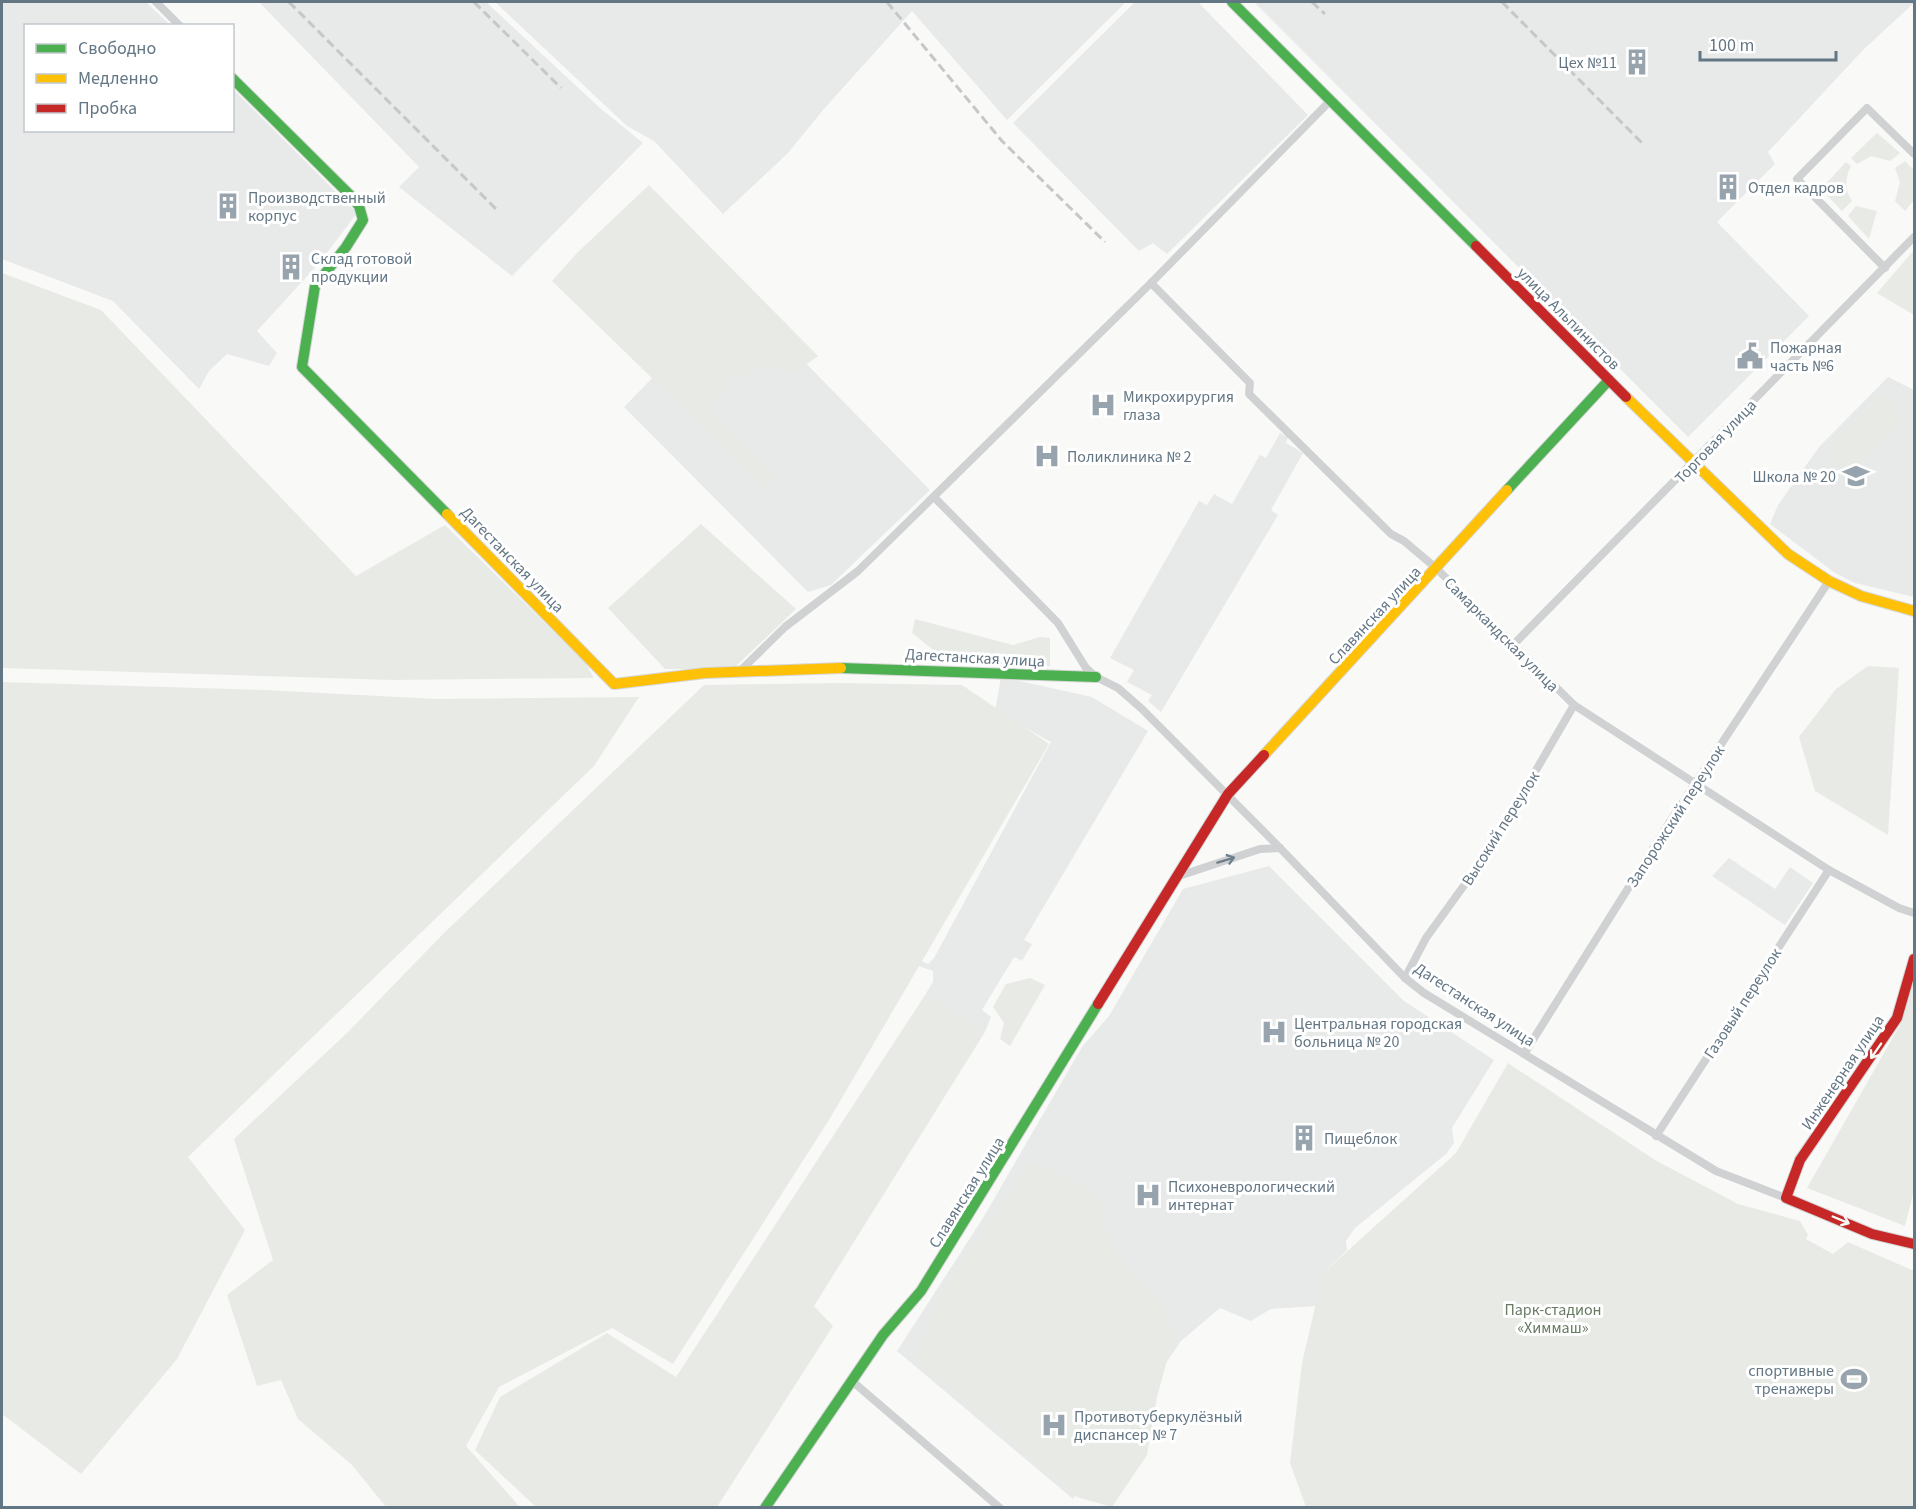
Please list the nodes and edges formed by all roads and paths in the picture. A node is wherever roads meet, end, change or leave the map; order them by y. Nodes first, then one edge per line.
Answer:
1 (156, 2) edge
2 (1232, 2) edge
3 (178, 24) edge
4 (234, 80) edge
5 (1331, 100) junction
6 (1914, 154) edge
7 (1914, 237) edge
8 (1885, 267) junction
9 (1151, 283) junction
10 (1609, 380) junction
11 (1692, 464) junction
12 (934, 497) junction
13 (1436, 568) junction
14 (1829, 581) junction
15 (1914, 611) edge
16 (1514, 644) junction
17 (739, 672) junction
18 (1096, 677) junction
19 (1574, 705) junction
20 (1696, 782) junction
21 (1228, 794) junction
22 (1280, 848) junction
23 (1829, 870) junction
24 (1174, 880) junction
25 (1914, 913) edge
26 (1914, 959) edge
27 (1405, 978) junction
28 (1524, 1054) junction
29 (1656, 1137) junction
30 (1786, 1198) junction
31 (1914, 1244) edge
32 (852, 1381) junction
33 (765, 1508) edge
34 (1000, 1508) edge

1 - 3 street
2 - 5 street, улица Альпинистов
4 - 17 street, Дагестанская улица
5 - 9 street
5 - 10 street, улица Альпинистов
6 - 8 street
7 - 8 street, Торговая улица
8 - 11 street, Торговая улица
9 - 12 street
9 - 13 street, Самаркандская улица
10 - 11 street, улица Альпинистов
10 - 13 street, Славянская улица
11 - 14 street, улица Альпинистов
11 - 16 street, Торговая улица
12 - 17 street
12 - 18 street, Дагестанская улица
13 - 16 street, Самаркандская улица
13 - 21 street, Славянская улица
14 - 15 street, улица Альпинистов
14 - 20 street, Запорожский переулок
16 - 19 street, Самаркандская улица
17 - 18 street, Дагестанская улица
18 - 21 street, Дагестанская улица
19 - 20 street, Самаркандская улица
19 - 27 street, Высокий переулок
20 - 23 street, Самаркандская улица
20 - 28 street, Запорожский переулок
21 - 22 street, Дагестанская улица
21 - 24 street, Славянская улица
24 -> 22 street
22 - 27 street, Дагестанская улица
23 - 25 street, Самаркандская улица
23 - 29 street, Газовый переулок
24 - 32 street, Славянская улица
26 -> 30 street, Инженерная улица
27 - 28 street, Дагестанская улица
28 - 29 street, Дагестанская улица
29 - 30 street, Дагестанская улица
30 -> 31 street, Дагестанская улица
32 - 33 street, Славянская улица
32 - 34 street

